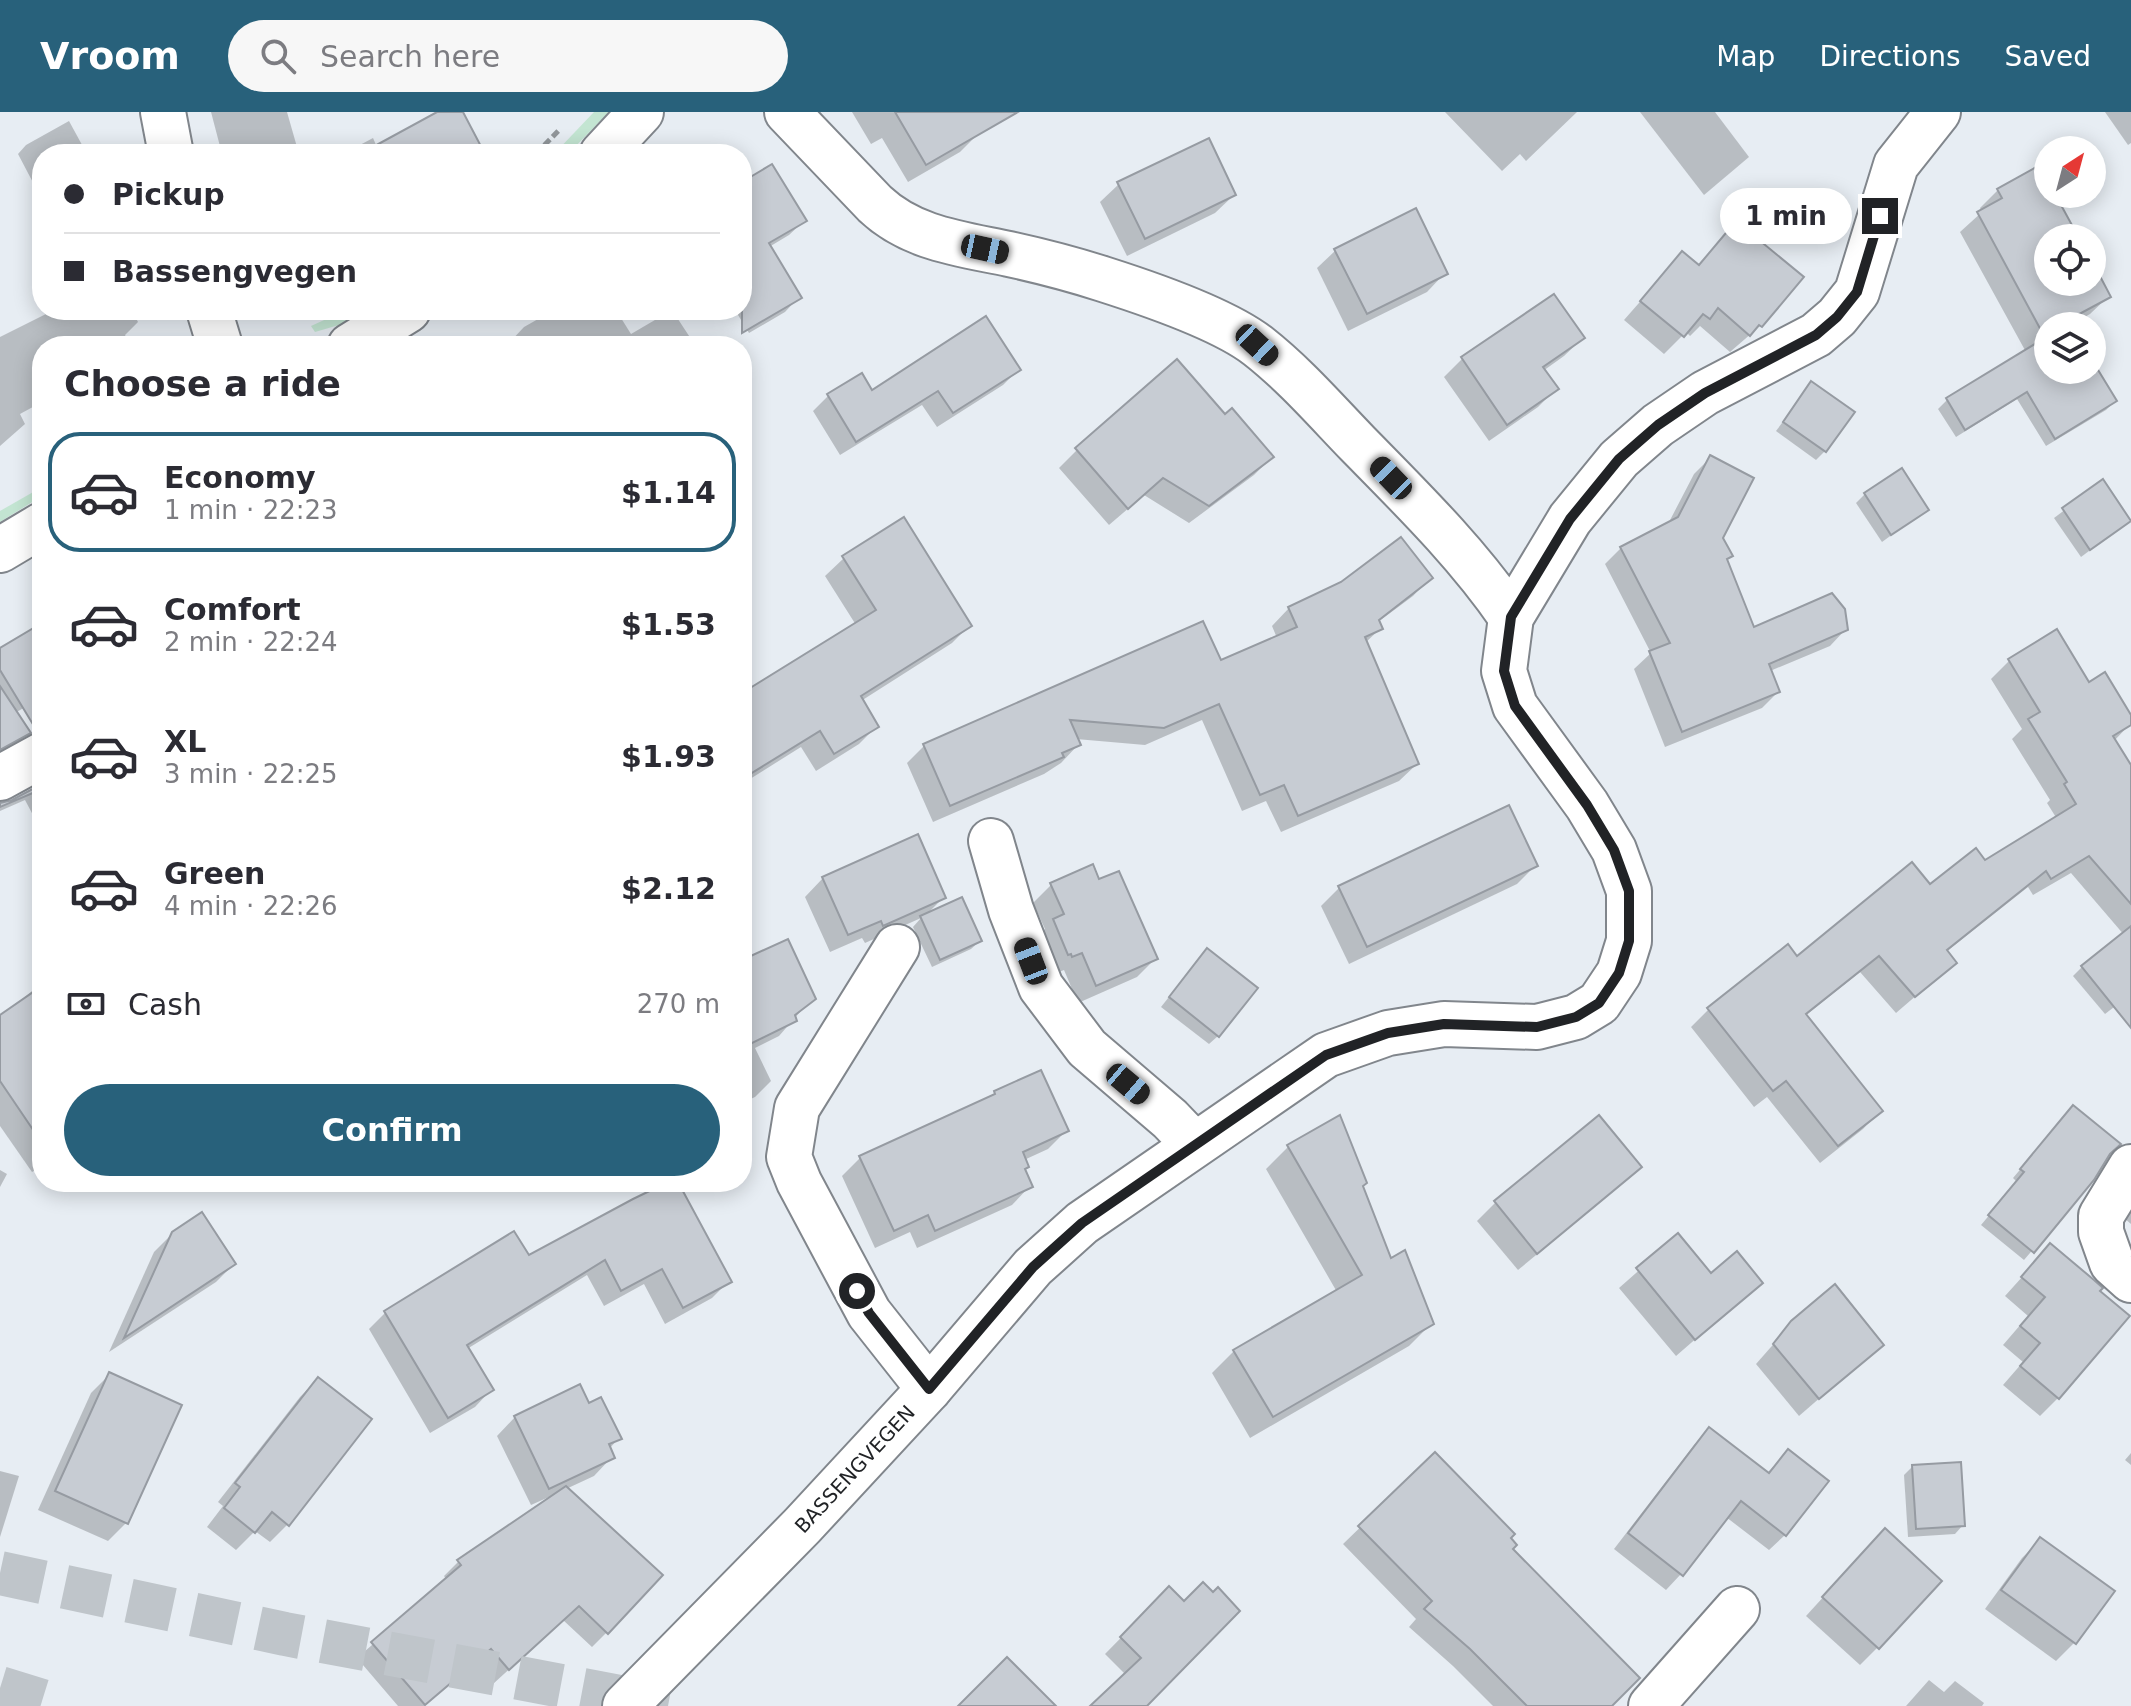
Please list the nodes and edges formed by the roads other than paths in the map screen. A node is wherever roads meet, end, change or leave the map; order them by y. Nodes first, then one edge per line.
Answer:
1 (163, 112) edge
2 (641, 112) edge
3 (787, 112) edge
4 (1938, 112) edge
5 (169, 144) edge
6 (611, 144) edge
7 (392, 320) edge
8 (366, 336) edge
9 (32, 531) edge
10 (0, 550) edge
11 (1511, 617) junction
12 (32, 760) edge
13 (0, 778) edge
14 (991, 841) dead end
15 (897, 947) dead end
16 (1194, 1144) junction
17 (2131, 1167) edge
18 (2131, 1280) edge
19 (929, 1389) junction
20 (1737, 1609) dead end
21 (625, 1706) edge
22 (1651, 1706) edge

1 - 5 street
2 - 6 street
3 - 11 street
4 - 11 street, BASSENGVEGEN
7 - 8 street
9 - 10 street
11 - 16 street, BASSENGVEGEN
12 - 13 street
14 - 16 street
15 - 19 street
16 - 19 street, BASSENGVEGEN
17 - 18 street
19 - 21 street, BASSENGVEGEN
20 - 22 street

